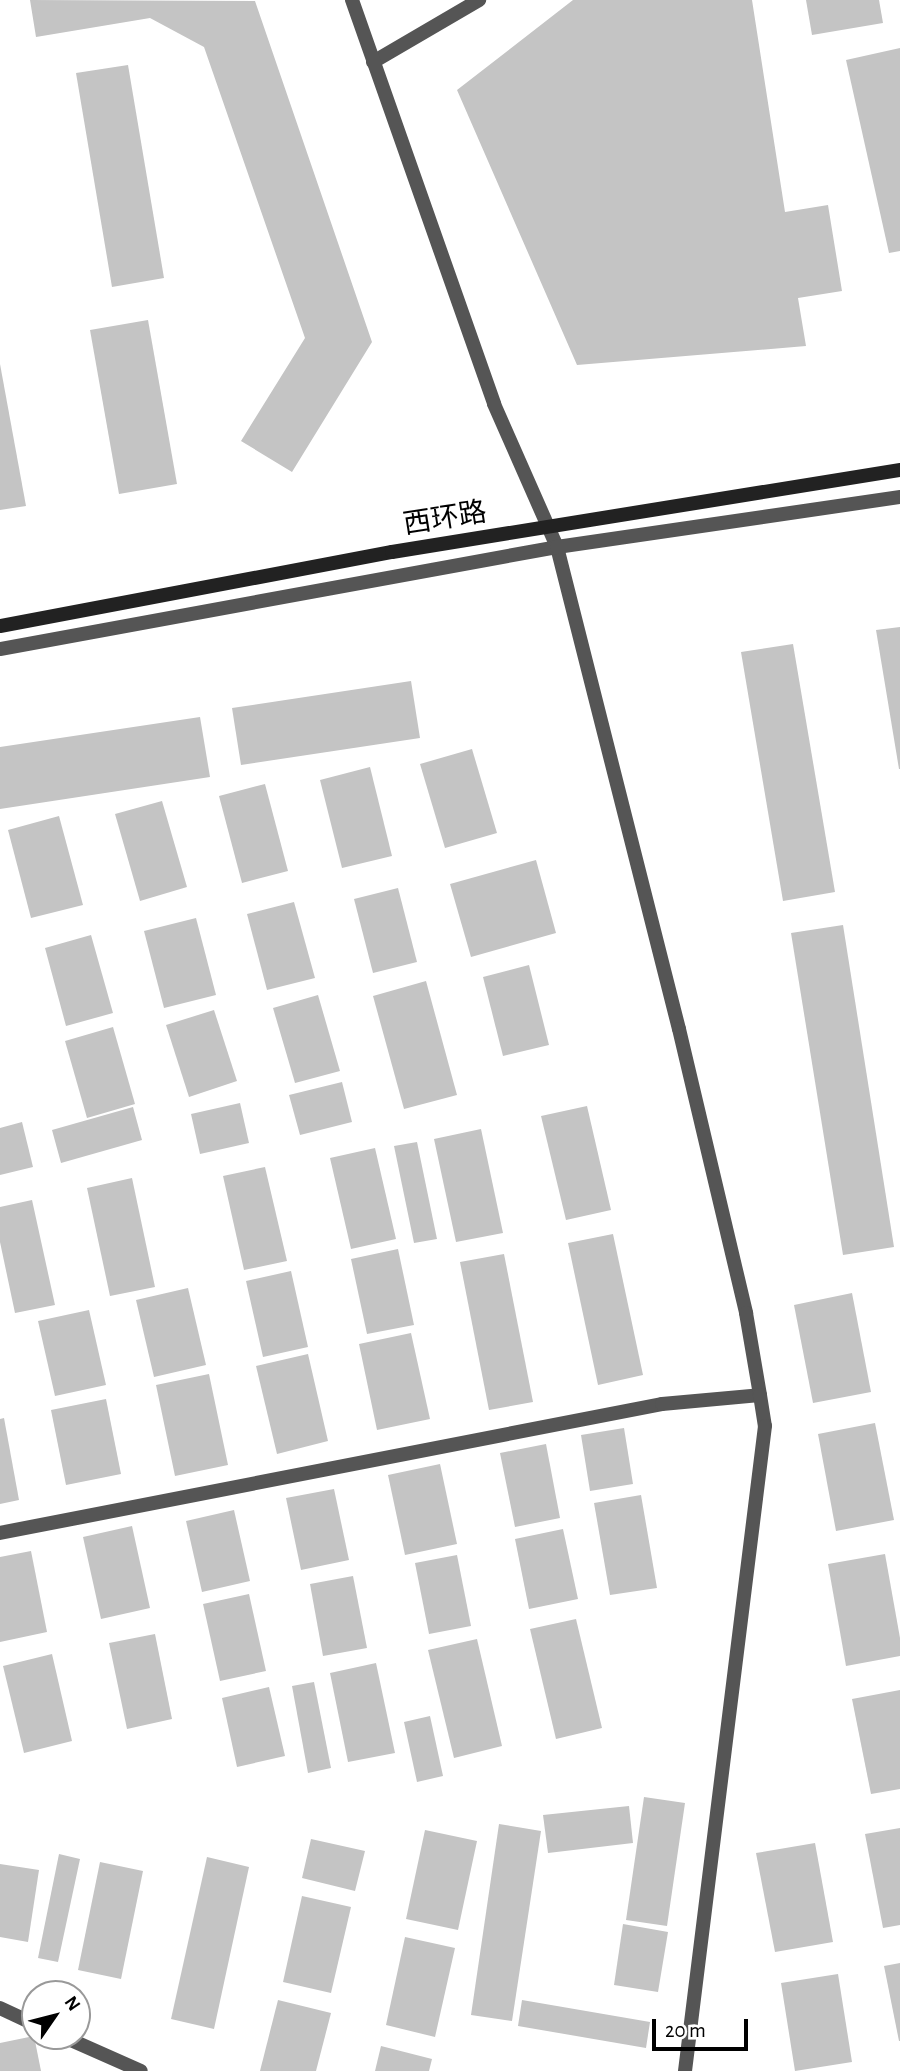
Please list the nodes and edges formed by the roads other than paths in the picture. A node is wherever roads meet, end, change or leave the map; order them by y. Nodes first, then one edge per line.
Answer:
1 (352, 0) edge
2 (479, 0) edge
3 (373, 62) junction
4 (900, 470) edge
5 (900, 497) edge
6 (548, 527) junction
7 (557, 548) junction
8 (0, 626) edge
9 (0, 649) edge
10 (760, 1395) junction
11 (0, 1533) edge
12 (0, 2008) edge
13 (21, 2018) edge
14 (91, 2049) edge
15 (141, 2071) edge
16 (685, 2071) edge

1 - 3 street
2 - 3 street
3 - 6 street
4 - 6 main road, 西环路
5 - 7 street, 西环路
6 - 7 street
6 - 8 main road, 西环路
7 - 9 street, 西环路
7 - 10 street
10 - 11 street
10 - 16 street
12 - 13 street
14 - 15 street

